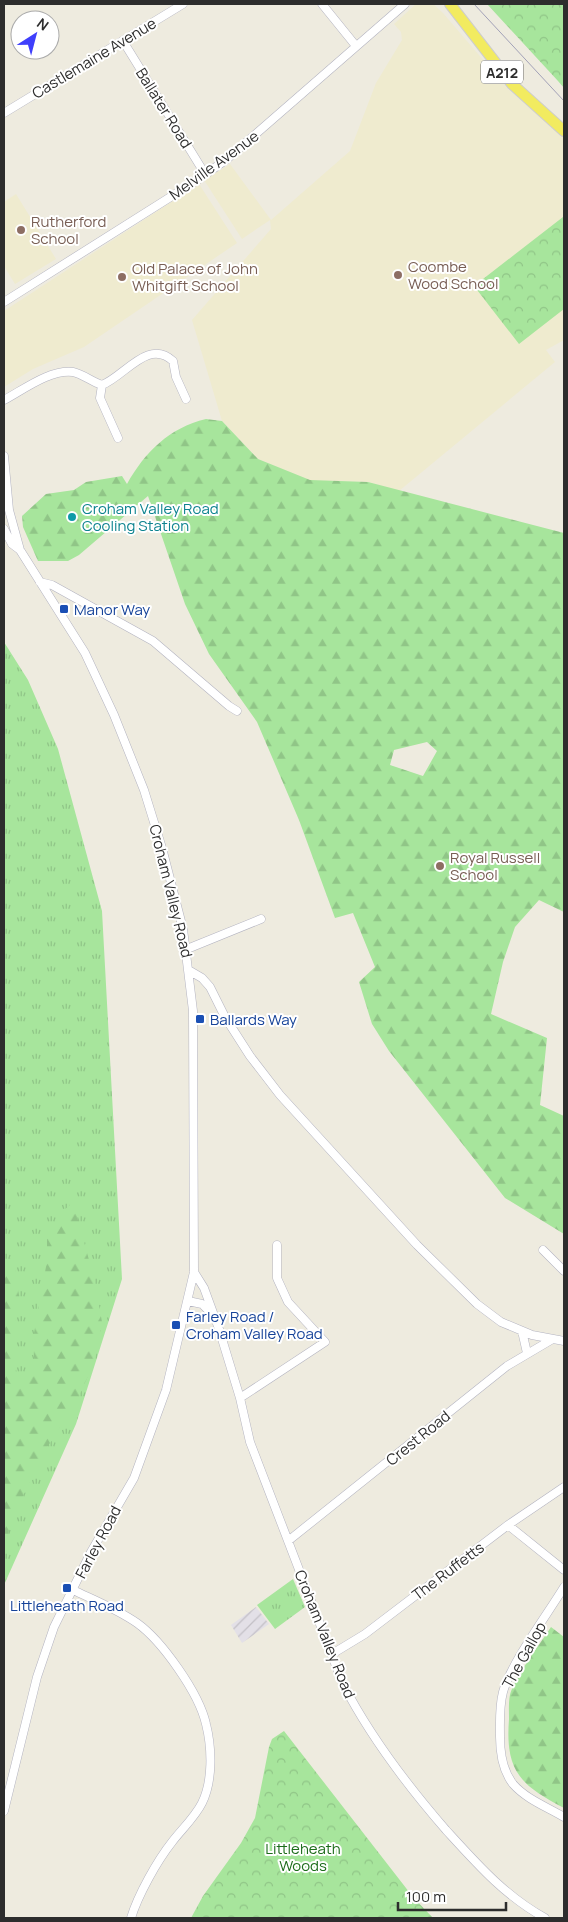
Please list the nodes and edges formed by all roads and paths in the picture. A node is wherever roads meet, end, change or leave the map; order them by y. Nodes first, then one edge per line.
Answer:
1 (183, 4) edge
2 (322, 4) edge
3 (405, 4) edge
4 (450, 4) edge
5 (123, 41) junction
6 (356, 46) junction
7 (4, 113) edge
8 (564, 131) edge
9 (205, 174) junction
10 (4, 302) edge
11 (102, 384) junction
12 (186, 399) dead end
13 (4, 400) edge
14 (118, 438) dead end
15 (4, 456) edge
16 (14, 529) junction
17 (4, 531) edge
18 (20, 550) junction
19 (40, 582) junction
20 (237, 710) dead end
21 (261, 918) dead end
22 (187, 949) junction
23 (190, 971) junction
24 (277, 1244) dead end
25 (543, 1250) dead end
26 (564, 1271) edge
27 (194, 1272) junction
28 (188, 1301) junction
29 (215, 1318) junction
30 (522, 1331) junction
31 (552, 1340) junction
32 (564, 1341) edge
33 (527, 1353) junction
34 (240, 1398) junction
35 (564, 1487) edge
36 (508, 1525) junction
37 (288, 1541) junction
38 (564, 1570) edge
39 (564, 1587) edge
40 (73, 1590) junction
41 (332, 1654) junction
42 (4, 1811) edge
43 (564, 1816) edge
44 (131, 1918) edge
45 (545, 1918) edge

1 - 5 street, Castlemaine Avenue
2 - 6 street
3 - 6 street, Melville Avenue
4 - 8 main road, A212
5 - 7 street, Castlemaine Avenue
5 - 9 street, Ballater Road
6 - 9 street, Melville Avenue
9 - 10 street, Melville Avenue
11 - 12 street
11 - 13 street
11 - 14 street
15 - 16 street, Croham Valley Road
16 - 17 street
16 - 18 street, Croham Valley Road
17 - 18 street, Croham Valley Road
18 - 19 street, Croham Valley Road
19 - 20 street
19 - 22 street, Croham Valley Road
21 - 22 street
22 - 23 street, Croham Valley Road
23 - 27 street, Croham Valley Road
23 - 30 street
24 - 34 street
25 - 26 street
27 - 28 street, Farley Road
27 - 29 street, Croham Valley Road
28 - 29 street
28 - 40 street, Farley Road
29 - 34 street, Croham Valley Road
30 - 31 street
30 - 33 street
31 - 32 street
31 - 33 street, Crest Road
33 - 37 street, Crest Road
34 - 37 street, Croham Valley Road
35 - 36 street, The Ruffetts
36 - 38 street
36 - 41 street, The Ruffetts
37 - 41 street, Croham Valley Road
39 - 43 street, The Gallop
40 - 42 street, Farley Road
40 - 44 street
41 - 45 street, Croham Valley Road

